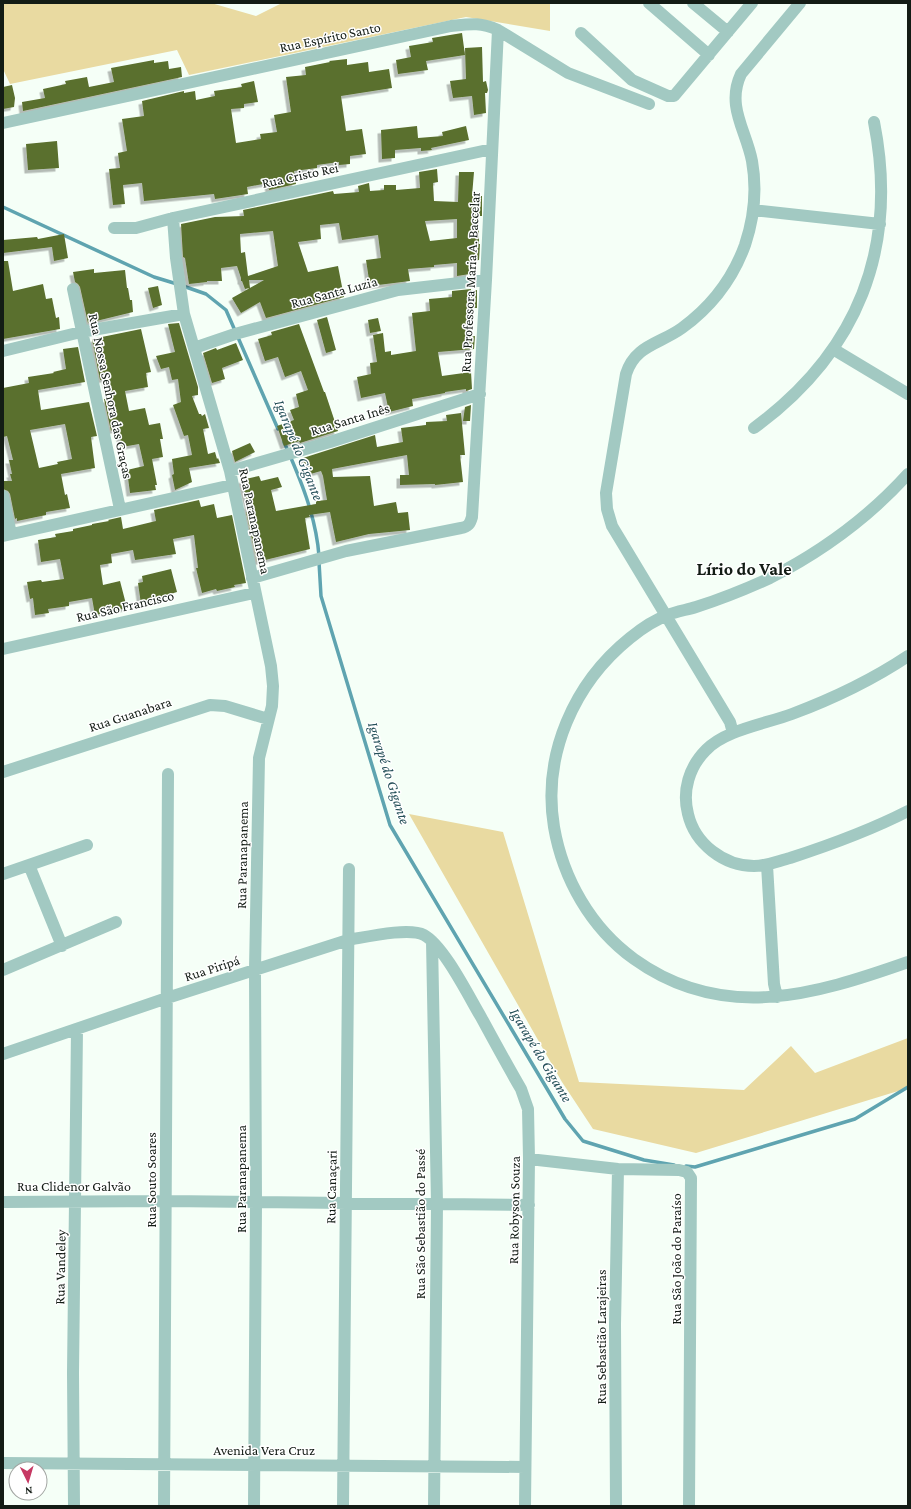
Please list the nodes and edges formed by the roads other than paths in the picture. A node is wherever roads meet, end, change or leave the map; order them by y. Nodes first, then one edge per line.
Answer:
1 (649, 3) edge
2 (693, 3) edge
3 (752, 3) edge
4 (800, 3) edge
5 (498, 30) junction
6 (728, 32) junction
7 (582, 34) dead end
8 (709, 55) junction
9 (650, 104) dead end
10 (874, 122) dead end
11 (3, 123) edge
12 (492, 149) junction
13 (753, 210) junction
14 (173, 218) junction
15 (880, 224) junction
16 (114, 228) dead end
17 (486, 280) junction
18 (73, 289) dead end
19 (184, 314) junction
20 (81, 332) junction
21 (194, 348) junction
22 (833, 349) junction
23 (3, 351) edge
24 (480, 394) junction
25 (908, 394) edge
26 (754, 428) dead end
27 (230, 471) junction
28 (908, 474) edge
29 (232, 485) junction
30 (3, 496) edge
31 (120, 509) junction
32 (7, 535) edge
33 (252, 578) junction
34 (254, 593) junction
35 (667, 615) junction
36 (3, 649) edge
37 (908, 656) edge
38 (268, 720) junction
39 (733, 733) junction
40 (3, 772) edge
41 (168, 774) dead end
42 (908, 811) edge
43 (88, 845) dead end
44 (29, 865) junction
45 (767, 865) junction
46 (349, 869) dead end
47 (3, 874) edge
48 (116, 922) dead end
49 (348, 940) junction
50 (432, 941) junction
51 (62, 946) junction
52 (908, 962) edge
53 (255, 969) junction
54 (3, 970) edge
55 (777, 997) junction
56 (167, 998) junction
57 (77, 1029) junction
58 (3, 1054) edge
59 (530, 1159) junction
60 (618, 1169) junction
61 (76, 1201) junction
62 (166, 1201) junction
63 (3, 1202) edge
64 (256, 1202) junction
65 (345, 1202) junction
66 (437, 1204) junction
67 (529, 1204) junction
68 (3, 1463) edge
69 (74, 1464) junction
70 (164, 1464) junction
71 (254, 1464) junction
72 (344, 1465) junction
73 (435, 1465) junction
74 (525, 1467) junction
75 (74, 1506) edge
76 (164, 1506) edge
77 (254, 1506) edge
78 (343, 1506) edge
79 (434, 1506) edge
80 (525, 1506) edge
81 (616, 1506) edge
82 (689, 1506) edge

1 - 8 street
2 - 6 street
3 - 6 street
4 - 13 street
5 - 9 street, Rua Espírito Santo
5 - 11 street, Rua Espírito Santo
5 - 12 street, Rua Professora Maria A. Baccelar
6 - 8 street
7 - 8 street
10 - 15 street
12 - 14 street, Rua Cristo Rei
12 - 17 street, Rua Professora Maria A. Baccelar
13 - 15 street
13 - 35 street
14 - 16 street, Rua Cristo Rei
14 - 19 street, Rua Paranapanema
15 - 22 street
17 - 21 street, Rua Santa Luzia
17 - 24 street, Rua Professora Maria A. Baccelar
18 - 20 street, Rua Nossa Senhora das Graças
19 - 20 street
19 - 21 street, Rua Paranapanema
20 - 23 street
20 - 31 street, Rua Nossa Senhora das Graças
21 - 27 street, Rua Paranapanema
22 - 25 street
22 - 26 street
24 - 27 street, Rua Santa Inês
24 - 33 street, Rua Professora Maria A. Baccelar
27 - 29 street, Rua Paranapanema
28 - 35 street
29 - 31 street
29 - 33 street, Rua Paranapanema
30 - 32 street
31 - 32 street
33 - 34 street, Rua Paranapanema
34 - 36 street, Rua São Francisco
34 - 38 street, Rua Paranapanema
35 - 39 street
35 - 55 street
37 - 39 street
38 - 40 street, Rua Guanabara
38 - 53 street, Rua Paranapanema
39 - 45 street
41 - 56 street, Rua Souto Soares
42 - 45 street
43 - 44 street
44 - 47 street
44 - 51 street
45 - 55 street
46 - 49 street, Rua Canaçari
48 - 51 street
49 - 50 street, Rua Piripá
49 - 53 street, Rua Piripá
49 - 65 street, Rua Canaçari
50 - 59 street, Rua Robyson Souza
50 - 66 street, Rua São Sebastião do Passé
51 - 54 street
52 - 55 street
53 - 56 street, Rua Piripá
53 - 64 street, Rua Paranapanema
56 - 57 street, Rua Piripá
56 - 62 street, Rua Souto Soares
57 - 58 street, Rua Piripá
57 - 61 street, Rua Vandeley
59 - 60 street, Rua São João do Paraíso
59 - 67 street, Rua Robyson Souza
60 - 81 street, Rua Sebastião Larajeiras
60 - 82 street, Rua São João do Paraíso
61 - 62 street, Rua Clidenor Galvão
61 - 63 street, Rua Clidenor Galvão
61 - 69 street, Rua Vandeley
62 - 64 street, Rua Clidenor Galvão
62 - 70 street, Rua Souto Soares
64 - 65 street, Rua Clidenor Galvão
64 - 71 street, Rua Paranapanema
65 - 66 street, Rua Clidenor Galvão
65 - 72 street, Rua Canaçari
66 - 67 street, Rua Clidenor Galvão
66 - 73 street, Rua São Sebastião do Passé
67 - 74 street, Rua Robyson Souza
68 - 69 street, Avenida Vera Cruz
69 - 70 street, Avenida Vera Cruz
69 - 75 street, Rua Vandeley
70 - 71 street, Avenida Vera Cruz
70 - 76 street, Rua Souto Soares
71 - 72 street, Avenida Vera Cruz
71 - 77 street, Rua Paranapanema
72 - 73 street, Avenida Vera Cruz
72 - 78 street, Rua Canaçari
73 - 74 street, Avenida Vera Cruz
73 - 79 street, Rua São Sebastião do Passé
74 - 80 street, Rua Robyson Souza

